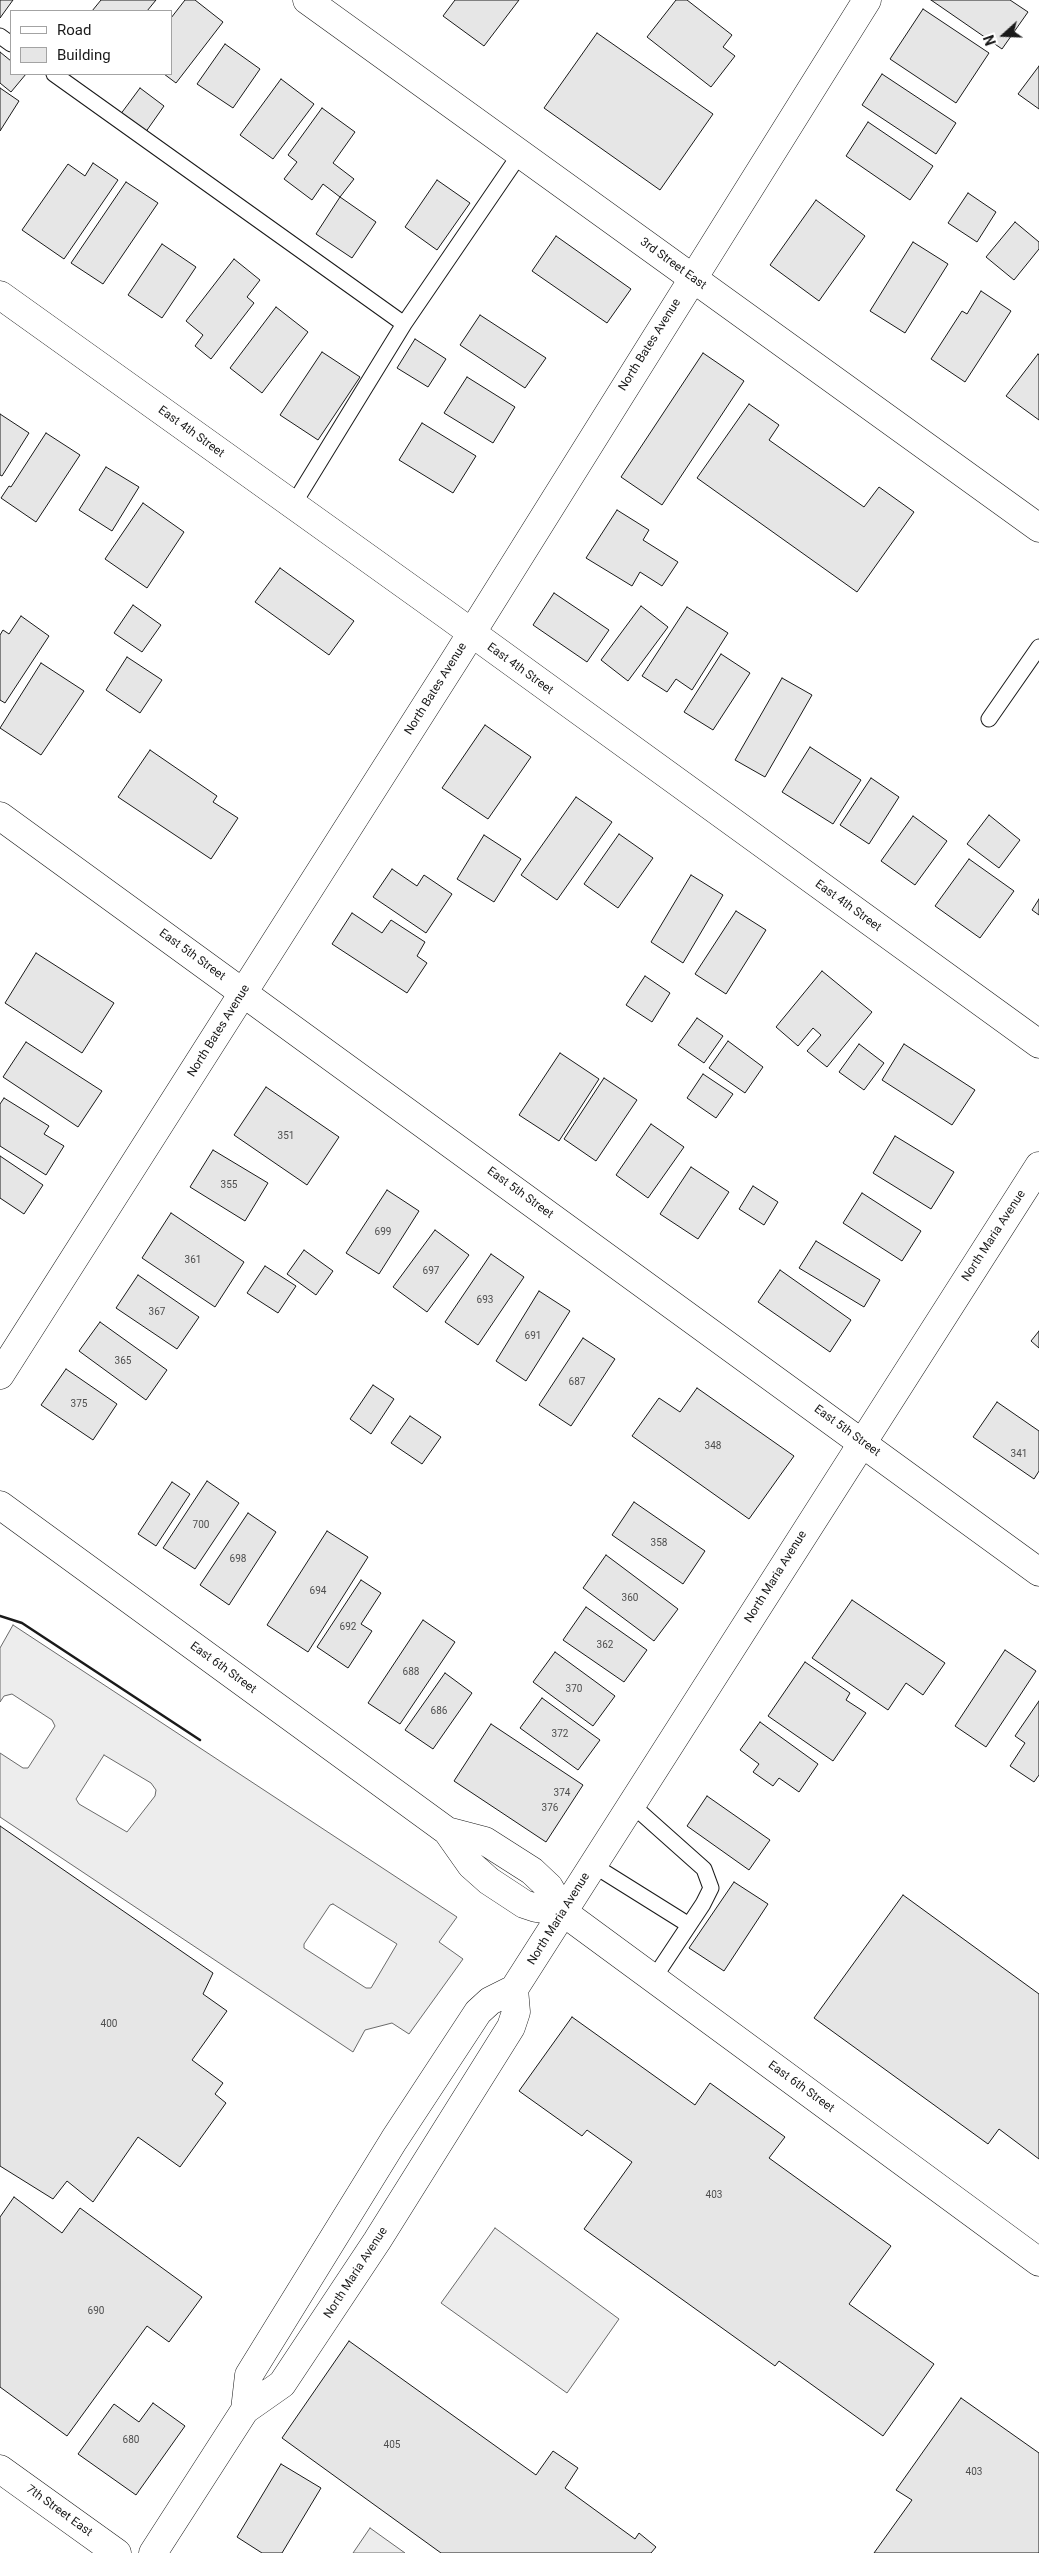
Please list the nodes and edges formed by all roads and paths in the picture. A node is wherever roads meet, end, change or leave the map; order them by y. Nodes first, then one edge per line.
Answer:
1 (307, 0) edge
2 (868, 0) edge
3 (55, 75) edge
4 (520, 154) junction
5 (692, 278) junction
6 (0, 295) edge
7 (404, 324) junction
8 (293, 505) junction
9 (1039, 528) edge
10 (471, 633) junction
11 (1039, 647) edge
12 (989, 719) dead end
13 (0, 816) edge
14 (244, 992) junction
15 (1039, 1044) edge
16 (1039, 1166) edge
17 (0, 1375) edge
18 (862, 1442) junction
19 (0, 1504) edge
20 (1039, 1572) edge
21 (632, 1804) junction
22 (593, 1865) junction
23 (563, 1912) junction
24 (689, 1925) junction
25 (654, 1978) junction
26 (514, 1989) junction
27 (1039, 2262) edge
28 (245, 2410) junction
29 (0, 2469) edge
30 (118, 2553) edge
31 (153, 2553) edge

1 - 4 street, 3rd Street East
2 - 5 street, North Bates Avenue
3 - 7 lane
4 - 5 street, 3rd Street East
4 - 7 lane
5 - 9 street, 3rd Street East
5 - 10 street, North Bates Avenue
6 - 8 street, East 4th Street
7 - 8 lane
8 - 10 street, East 4th Street
10 - 14 street, North Bates Avenue
10 - 15 street, East 4th Street
11 - 12 lane
13 - 14 street, East 5th Street
14 - 17 street, North Bates Avenue
14 - 18 street, East 5th Street
16 - 18 street, North Maria Avenue
18 - 20 street, East 5th Street
18 - 21 street, North Maria Avenue
19 - 23 street, East 6th Street
21 - 22 street, North Maria Avenue
21 - 24 lane
22 - 23 street, North Maria Avenue
22 - 24 lane
23 - 25 street, East 6th Street
23 - 26 street, North Maria Avenue
24 - 25 lane
25 - 27 street, East 6th Street
26 - 28 street, North Maria Avenue
26 - 28 street, North Maria Avenue
28 - 31 street, North Maria Avenue
29 - 30 street, 7th Street East

